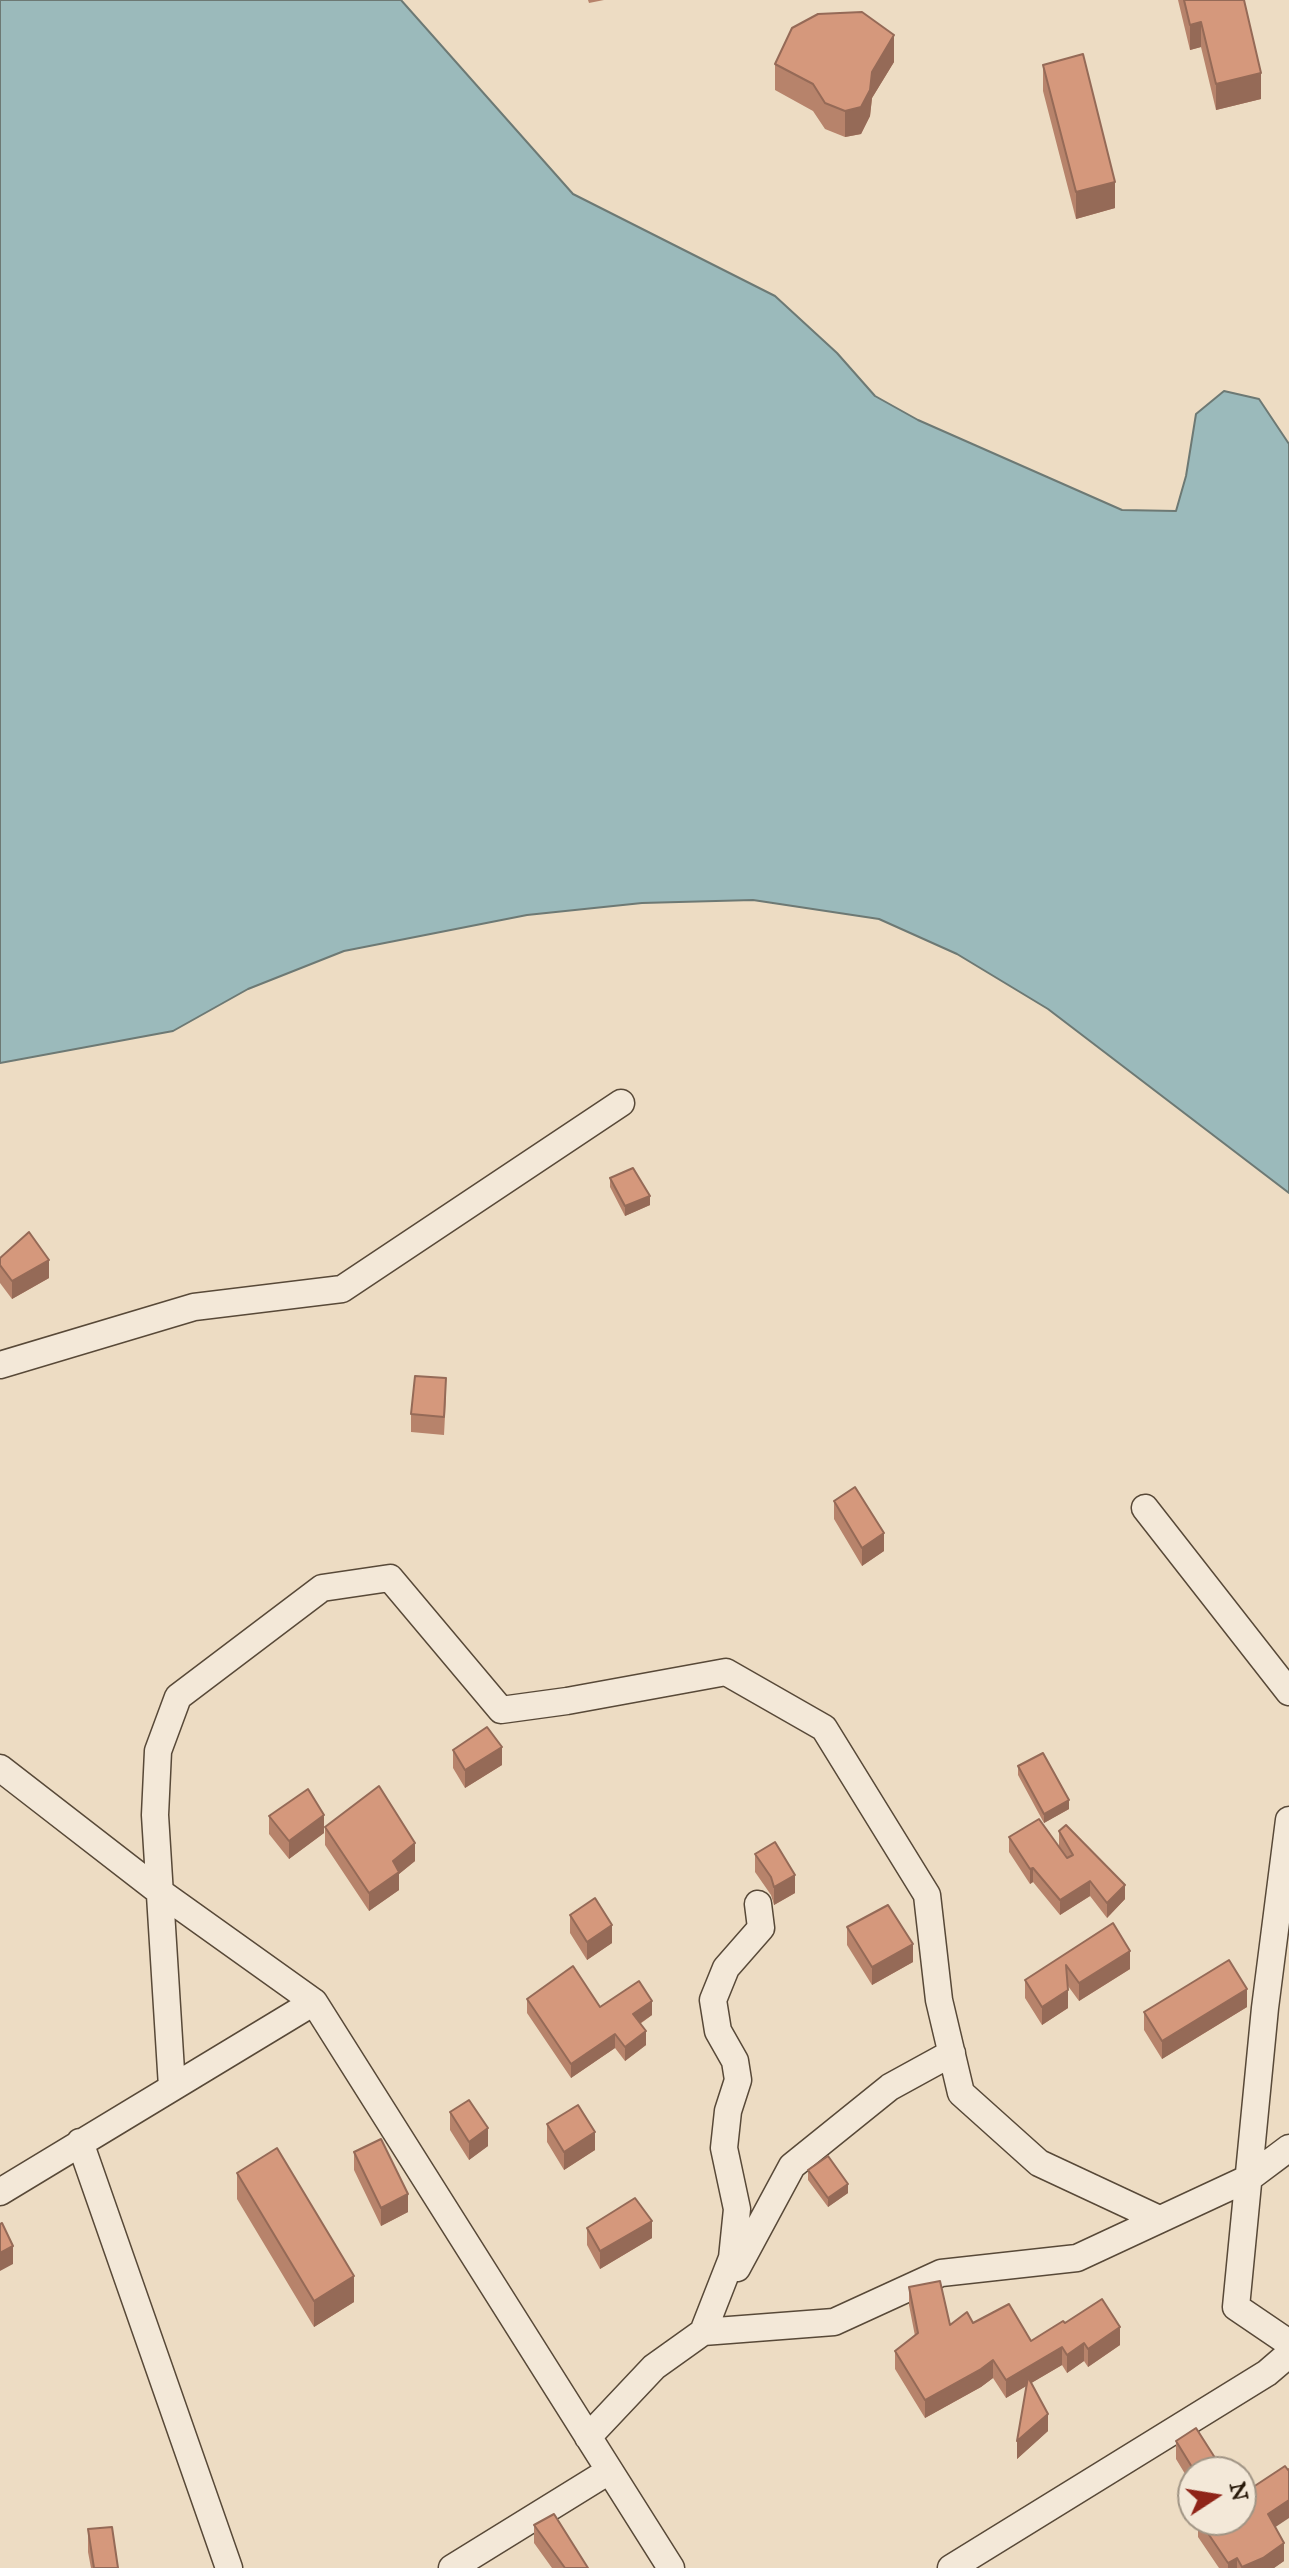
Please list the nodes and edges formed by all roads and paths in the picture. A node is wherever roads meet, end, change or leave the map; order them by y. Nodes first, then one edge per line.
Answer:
1 (621, 1103) dead end
2 (0, 1365) edge
3 (1145, 1508) dead end
4 (1289, 1692) edge
5 (0, 1768) edge
6 (1289, 1820) edge
7 (160, 1892) junction
8 (758, 1904) dead end
9 (314, 2002) junction
10 (952, 2053) junction
11 (172, 2087) junction
12 (80, 2142) junction
13 (1289, 2148) edge
14 (1249, 2178) junction
15 (0, 2192) edge
16 (1159, 2219) junction
17 (703, 2332) junction
18 (1289, 2343) edge
19 (1289, 2354) edge
20 (588, 2437) junction
21 (609, 2471) junction
22 (229, 2568) edge
23 (452, 2568) edge
24 (671, 2568) edge
25 (951, 2568) edge

1 - 2 street
3 - 4 street
5 - 7 street
6 - 14 street
7 - 9 street
7 - 10 street
7 - 11 street
8 - 17 street
9 - 11 street
9 - 20 street
10 - 16 street
10 - 17 street
11 - 12 street
12 - 15 street
12 - 22 street
13 - 14 street
14 - 16 street
14 - 18 street
16 - 17 street
17 - 20 street
19 - 25 street
20 - 21 street
21 - 23 street
21 - 24 street

